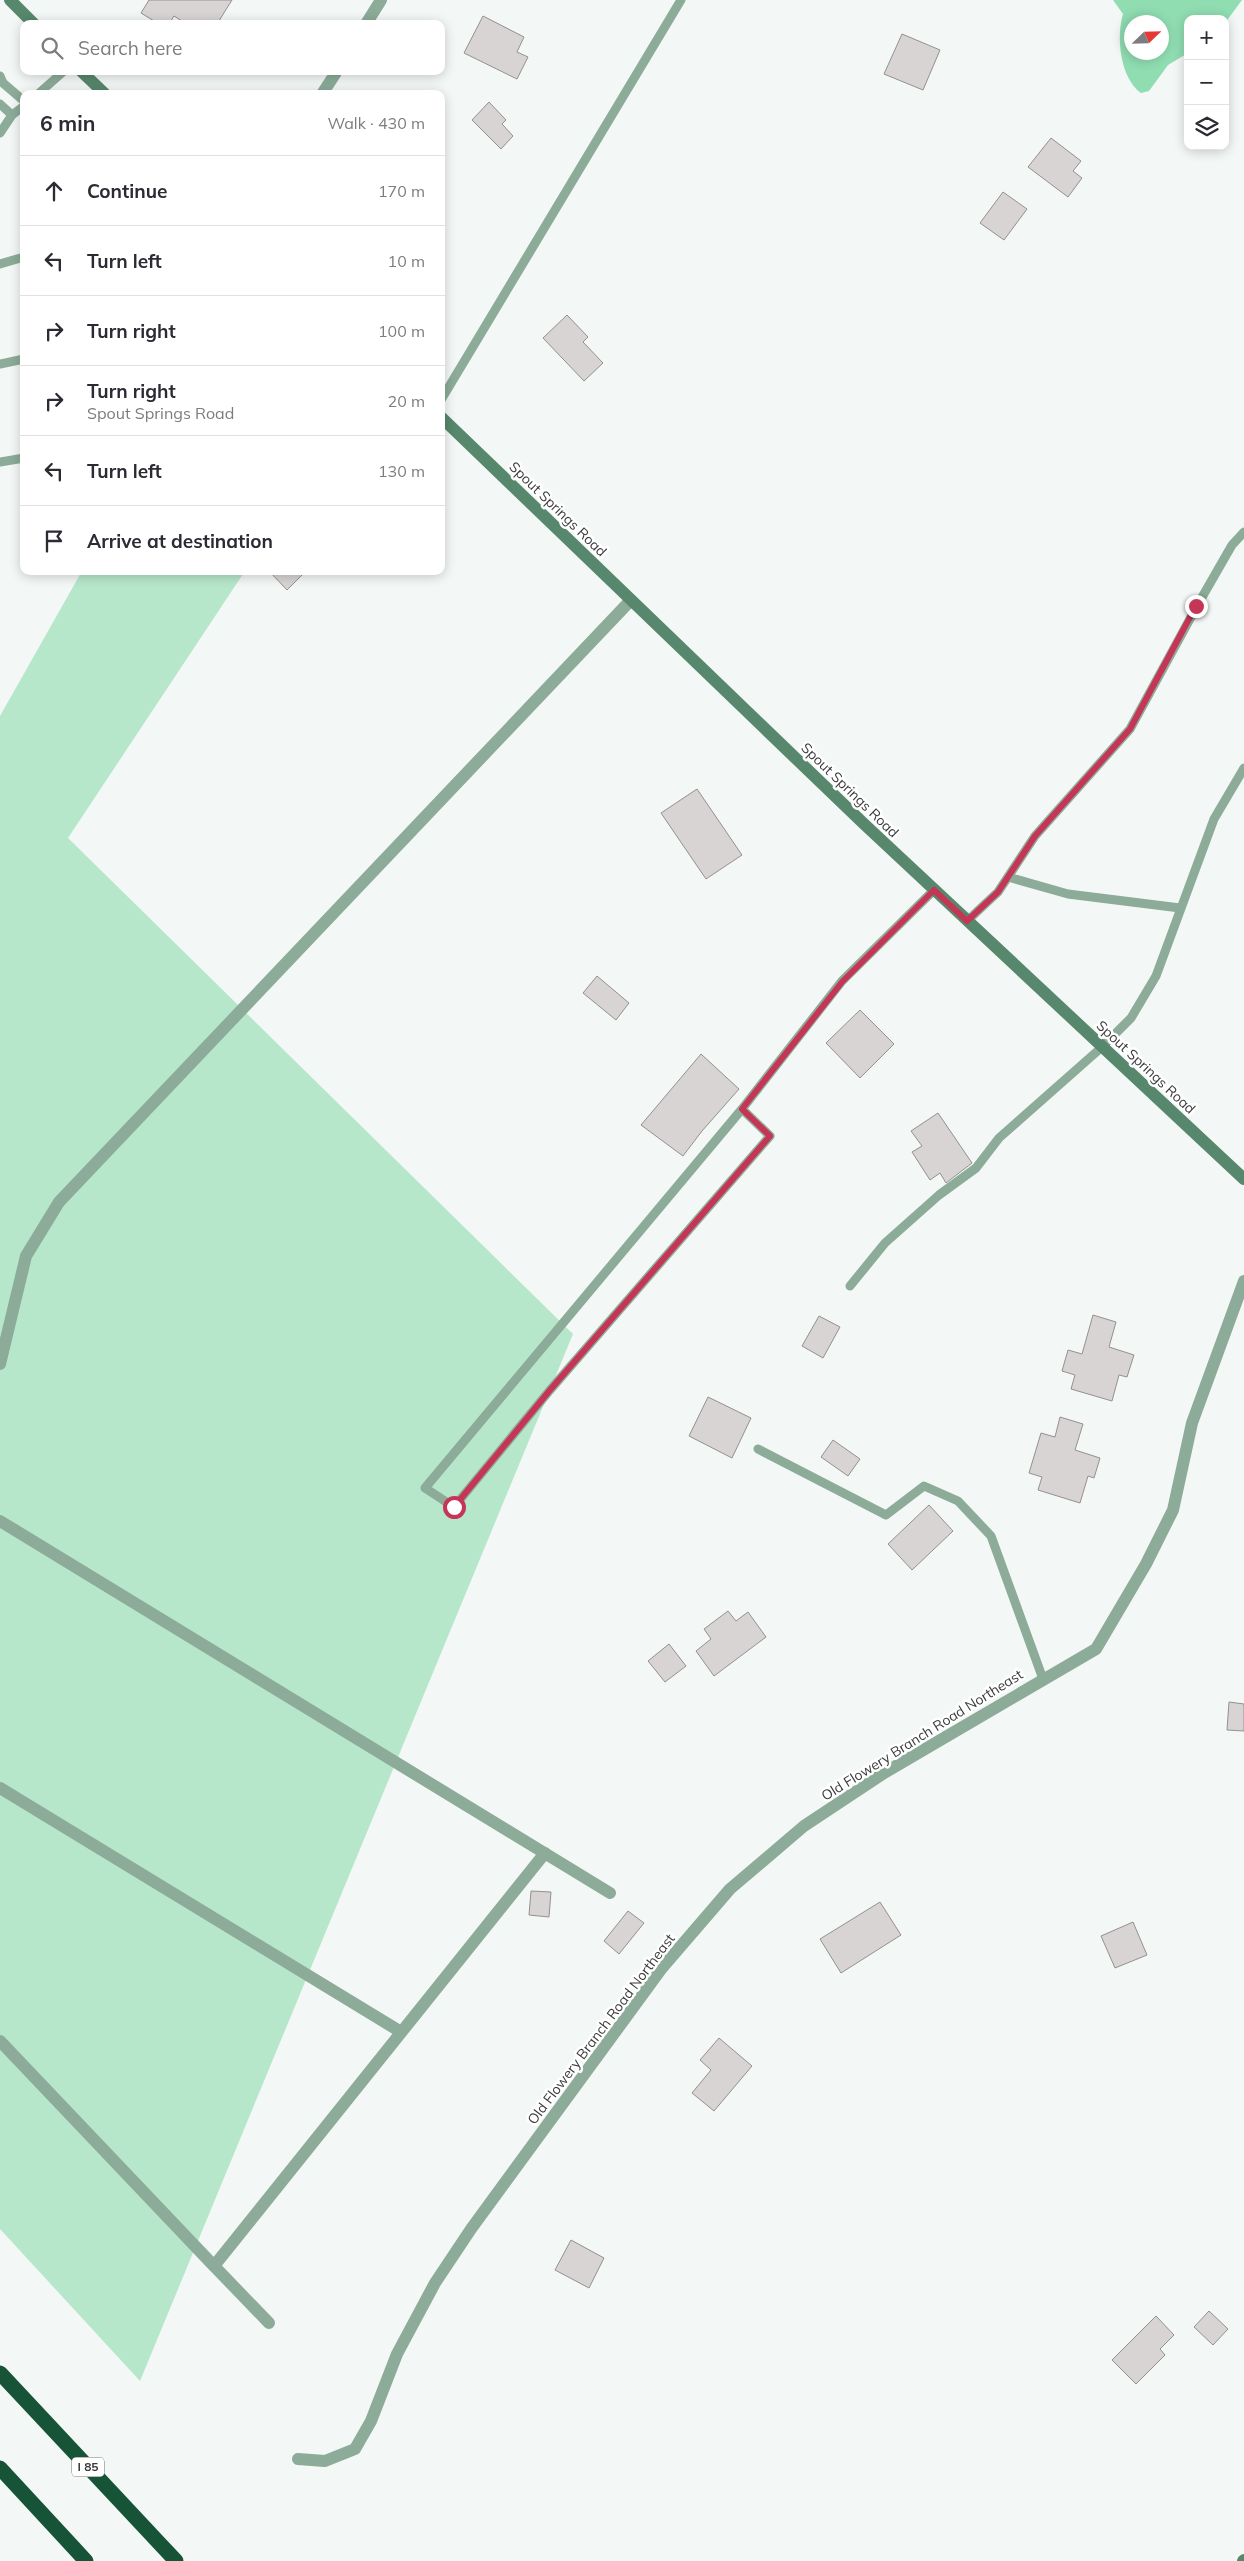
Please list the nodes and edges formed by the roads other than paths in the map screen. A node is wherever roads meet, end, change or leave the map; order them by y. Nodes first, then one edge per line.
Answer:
1 (10, 0) edge
2 (381, 0) edge
3 (681, 0) edge
4 (30, 20) edge
5 (368, 20) edge
6 (59, 75) edge
7 (85, 75) edge
8 (334, 75) edge
9 (0, 76) edge
10 (43, 90) edge
11 (101, 90) edge
12 (325, 90) edge
13 (20, 97) edge
14 (0, 104) edge
15 (20, 109) edge
16 (12, 115) junction
17 (0, 134) edge
18 (20, 258) edge
19 (0, 264) edge
20 (20, 360) edge
21 (0, 364) edge
22 (445, 393) edge
23 (445, 421) edge
24 (20, 459) edge
25 (0, 462) edge
26 (1244, 532) edge
27 (631, 600) junction
28 (1244, 768) edge
29 (1008, 877) junction
30 (934, 890) junction
31 (1180, 908) junction
32 (967, 921) junction
33 (1102, 1047) junction
34 (742, 1109) junction
35 (1244, 1179) edge
36 (1244, 1281) edge
37 (850, 1286) dead end
38 (1, 1356) edge
39 (758, 1449) dead end
40 (0, 1521) edge
41 (1043, 1679) junction
42 (0, 1788) edge
43 (544, 1853) junction
44 (610, 1893) dead end
45 (401, 2032) junction
46 (0, 2041) edge
47 (214, 2266) junction
48 (269, 2324) dead end
49 (0, 2373) edge
50 (298, 2458) dead end
51 (0, 2468) edge
52 (86, 2561) edge
53 (176, 2561) edge

1 - 4 street
2 - 5 street
3 - 22 lane
6 - 10 lane
7 - 11 street
8 - 12 street
9 - 13 lane
14 - 16 lane
15 - 16 lane
16 - 17 lane
18 - 19 lane
20 - 21 lane
23 - 27 street, Spout Springs Road
24 - 25 lane
26 - 29 lane
27 - 30 street, Spout Springs Road
27 - 38 street
28 - 31 lane
29 - 31 lane
29 - 32 lane
30 - 32 street, Spout Springs Road
30 - 34 lane
31 - 33 lane
32 - 33 street, Spout Springs Road
33 - 35 street, Spout Springs Road
33 - 37 lane
34 - 34 lane
36 - 41 street, Old Flowery Branch Road Northeast
39 - 41 lane
40 - 43 street
41 - 50 street, Old Flowery Branch Road Northeast
42 - 45 street
43 - 44 street
43 - 45 street
45 - 47 street
46 - 47 street
47 - 48 street
49 - 53 highway, I 85
51 - 52 highway

